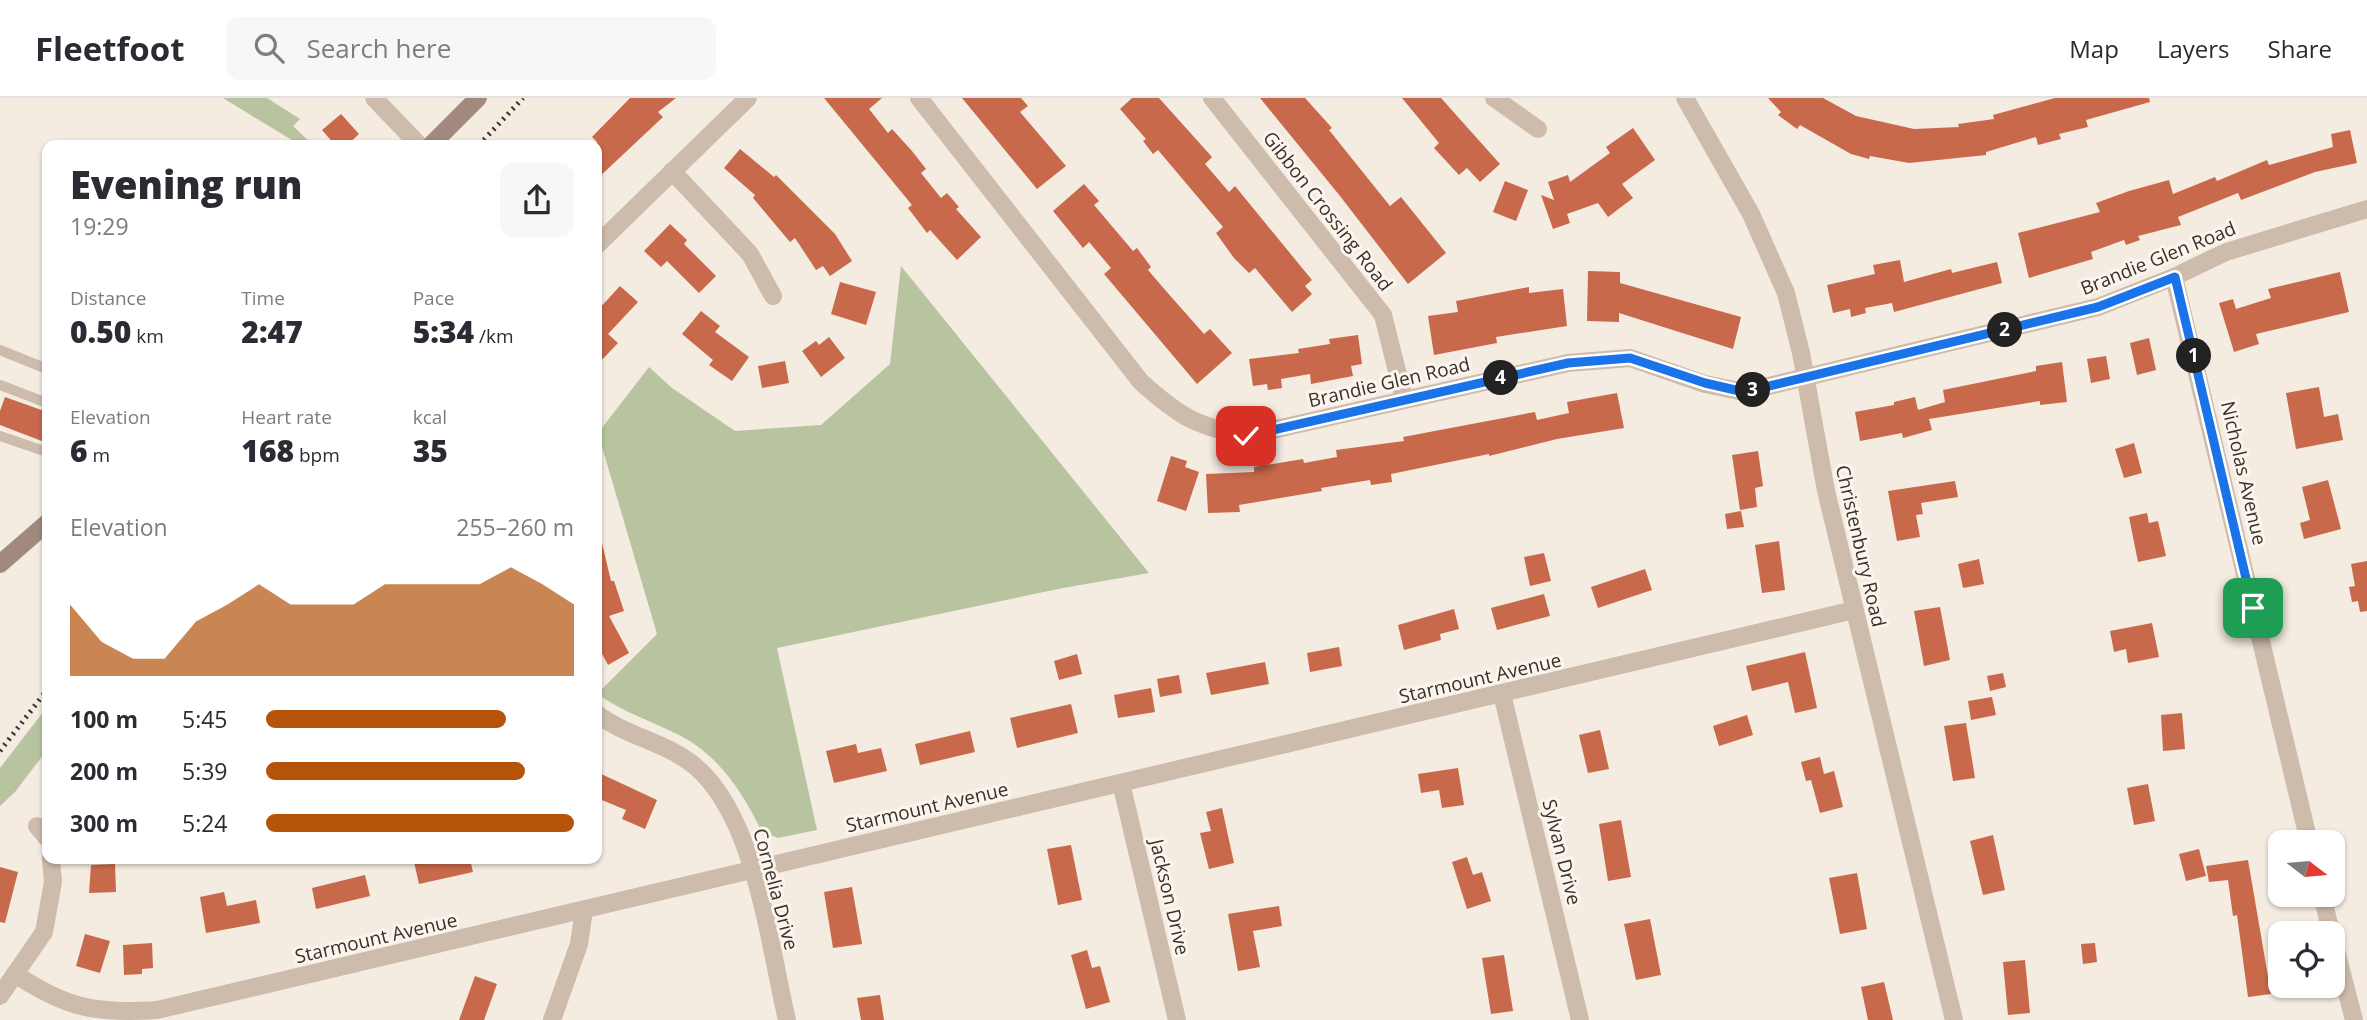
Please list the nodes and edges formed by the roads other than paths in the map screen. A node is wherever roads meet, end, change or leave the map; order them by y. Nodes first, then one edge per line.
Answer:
1 (374, 98) edge
2 (478, 98) edge
3 (748, 98) edge
4 (919, 98) edge
5 (1212, 98) edge
6 (1494, 98) edge
7 (1685, 98) edge
8 (1538, 129) dead end
9 (414, 140) edge
10 (436, 140) edge
11 (672, 171) junction
12 (2367, 209) edge
13 (602, 241) edge
14 (2175, 277) junction
15 (773, 296) dead end
16 (0, 351) edge
17 (42, 367) edge
18 (1805, 380) junction
19 (0, 385) edge
20 (1404, 399) junction
21 (42, 401) edge
22 (0, 436) edge
23 (42, 450) edge
24 (42, 527) edge
25 (0, 564) edge
26 (1854, 610) junction
27 (1502, 694) junction
28 (602, 717) edge
29 (1121, 783) junction
30 (2306, 830) edge
31 (51, 864) edge
32 (752, 870) junction
33 (584, 910) junction
34 (15, 974) junction
35 (2345, 985) edge
36 (0, 996) edge
37 (552, 1020) edge
38 (787, 1020) edge
39 (1177, 1020) edge
40 (1580, 1020) edge
41 (1954, 1020) edge
42 (2354, 1020) edge

1 - 9 street
2 - 10 main road
3 - 11 street
4 - 20 street, Brandie Glen Road
5 - 20 street, Gibbon Crossing Road
6 - 8 street
7 - 18 street, Christenbury Road
11 - 13 street
11 - 15 street
12 - 14 street, Brandie Glen Road
14 - 18 street, Brandie Glen Road
14 - 30 street, Nicholas Avenue
16 - 17 lane
18 - 20 street, Brandie Glen Road
18 - 26 street, Christenbury Road
19 - 21 lane
22 - 23 lane
24 - 25 main road
26 - 27 street, Starmount Avenue
26 - 41 street, Christenbury Road
27 - 29 street, Starmount Avenue
27 - 40 street, Sylvan Drive
28 - 32 street, Cornelia Drive
29 - 32 street, Starmount Avenue
29 - 39 street, Jackson Drive
31 - 34 street
32 - 33 street, Starmount Avenue
32 - 38 street, Cornelia Drive
33 - 34 street, Starmount Avenue
33 - 37 street
34 - 36 street
35 - 42 street

